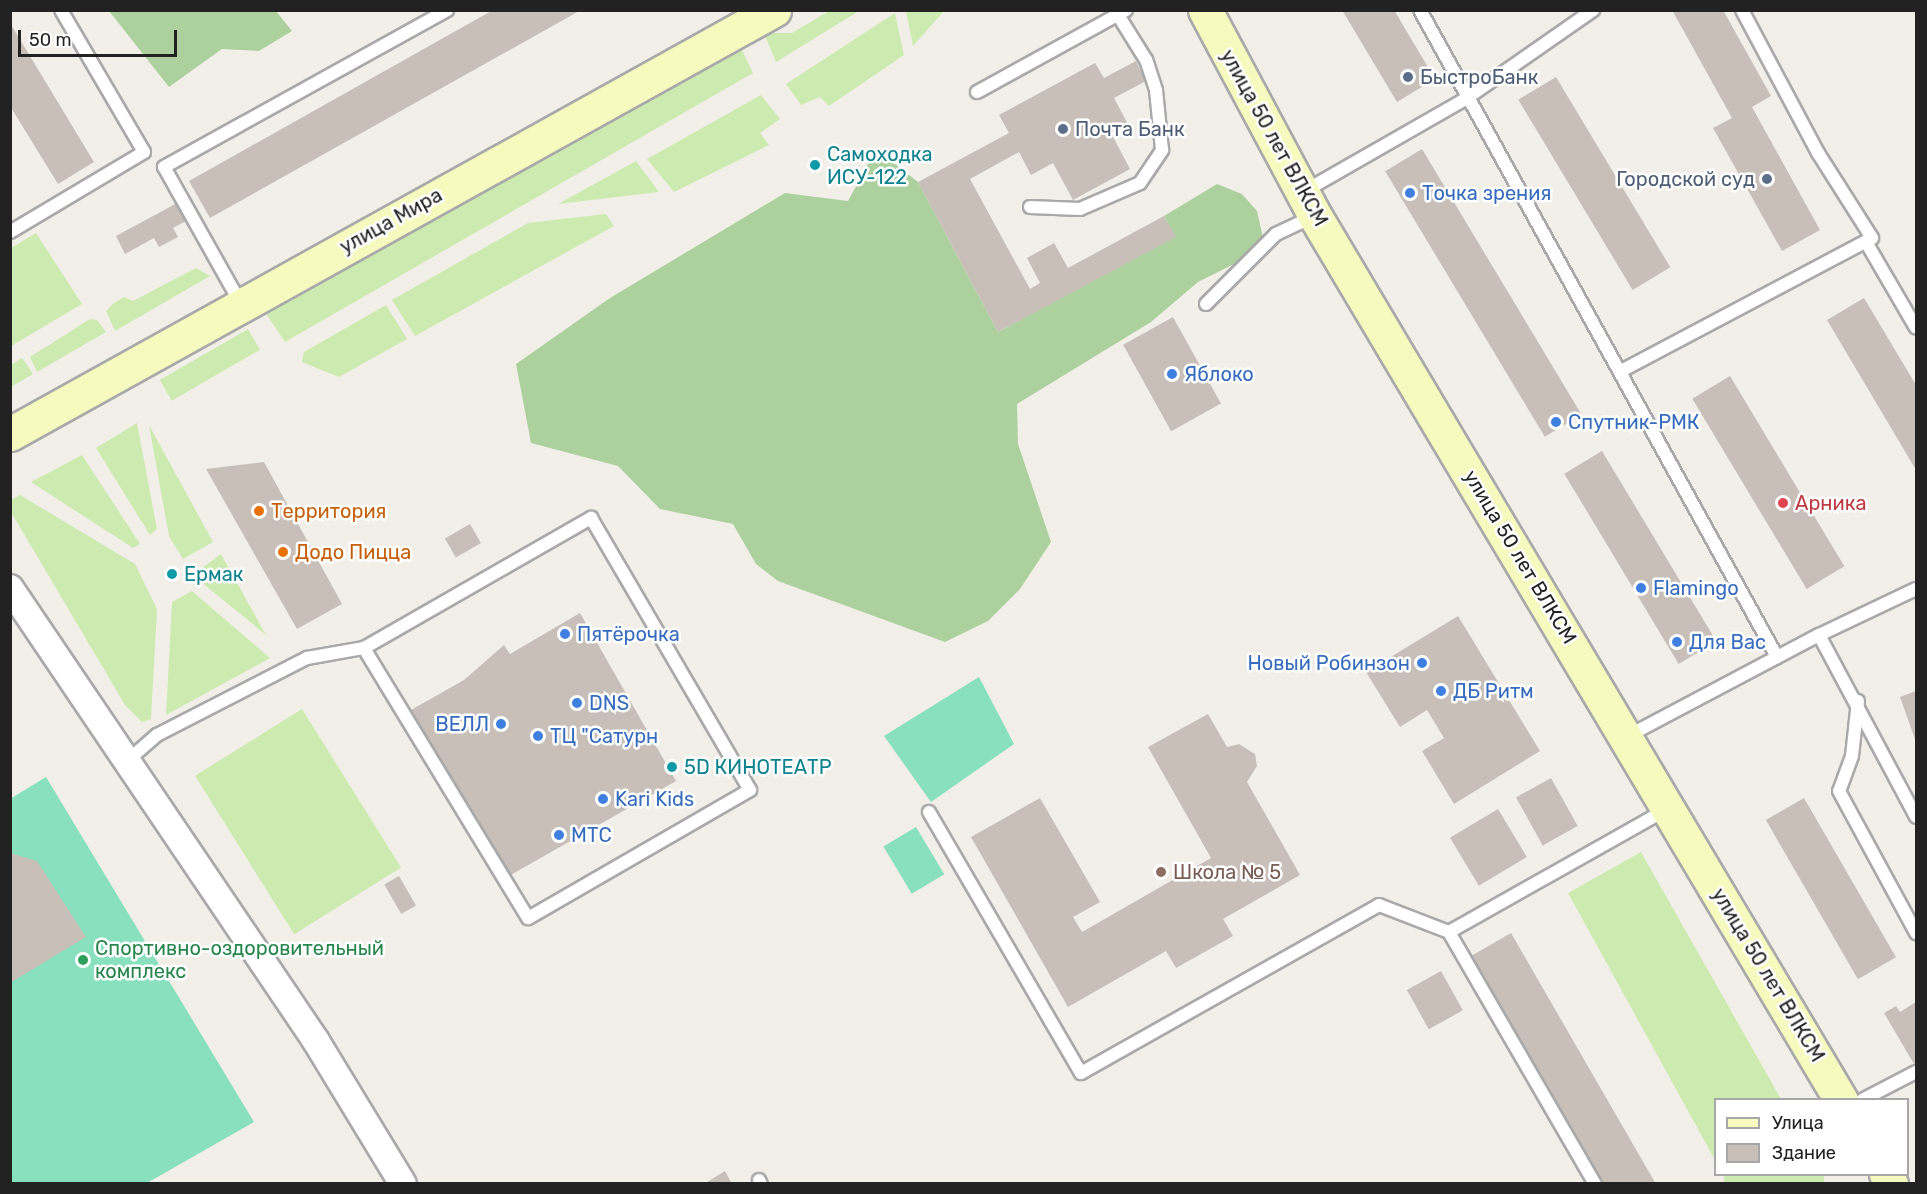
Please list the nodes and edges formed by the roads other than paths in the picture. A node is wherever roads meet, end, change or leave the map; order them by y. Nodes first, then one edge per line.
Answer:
1 (61, 10) edge
2 (447, 10) edge
3 (774, 10) edge
4 (1205, 10) edge
5 (1420, 10) edge
6 (1593, 10) edge
7 (1742, 10) edge
8 (1122, 13) edge
9 (977, 92) dead end
10 (1467, 98) junction
11 (1309, 204) junction
12 (1030, 207) dead end
13 (10, 232) edge
14 (1866, 242) junction
15 (241, 304) junction
16 (1206, 304) dead end
17 (1917, 328) edge
18 (1621, 371) junction
19 (10, 434) edge
20 (10, 588) edge
21 (1917, 589) edge
22 (1819, 635) junction
23 (364, 648) junction
24 (1777, 657) junction
25 (1858, 701) junction
26 (1628, 736) junction
27 (126, 762) junction
28 (1669, 808) junction
29 (929, 812) dead end
30 (1917, 817) edge
31 (1449, 932) junction
32 (1917, 933) edge
33 (1917, 1072) edge
34 (1840, 1098) edge
35 (1866, 1098) edge
36 (403, 1184) edge
37 (1595, 1184) edge

1 - 13 lane
2 - 15 lane
3 - 15 street, улица Мира
4 - 11 street, улица 50 лет ВЛКСМ
5 - 10 lane
6 - 10 lane
7 - 14 lane
8 - 9 lane
8 - 12 lane
10 - 11 lane
10 - 18 lane
11 - 16 lane
11 - 26 street, улица 50 лет ВЛКСМ
14 - 17 lane
14 - 18 lane
15 - 19 street, улица Мира
18 - 24 lane
20 - 27 street
21 - 22 lane
22 - 24 lane
22 - 25 lane
23 - 23 lane
23 - 27 lane
24 - 26 lane
25 - 30 lane
25 - 32 lane
26 - 28 street, улица 50 лет ВЛКСМ
27 - 36 street
28 - 31 lane
28 - 34 street, улица 50 лет ВЛКСМ
29 - 31 lane
31 - 37 lane
33 - 35 lane

